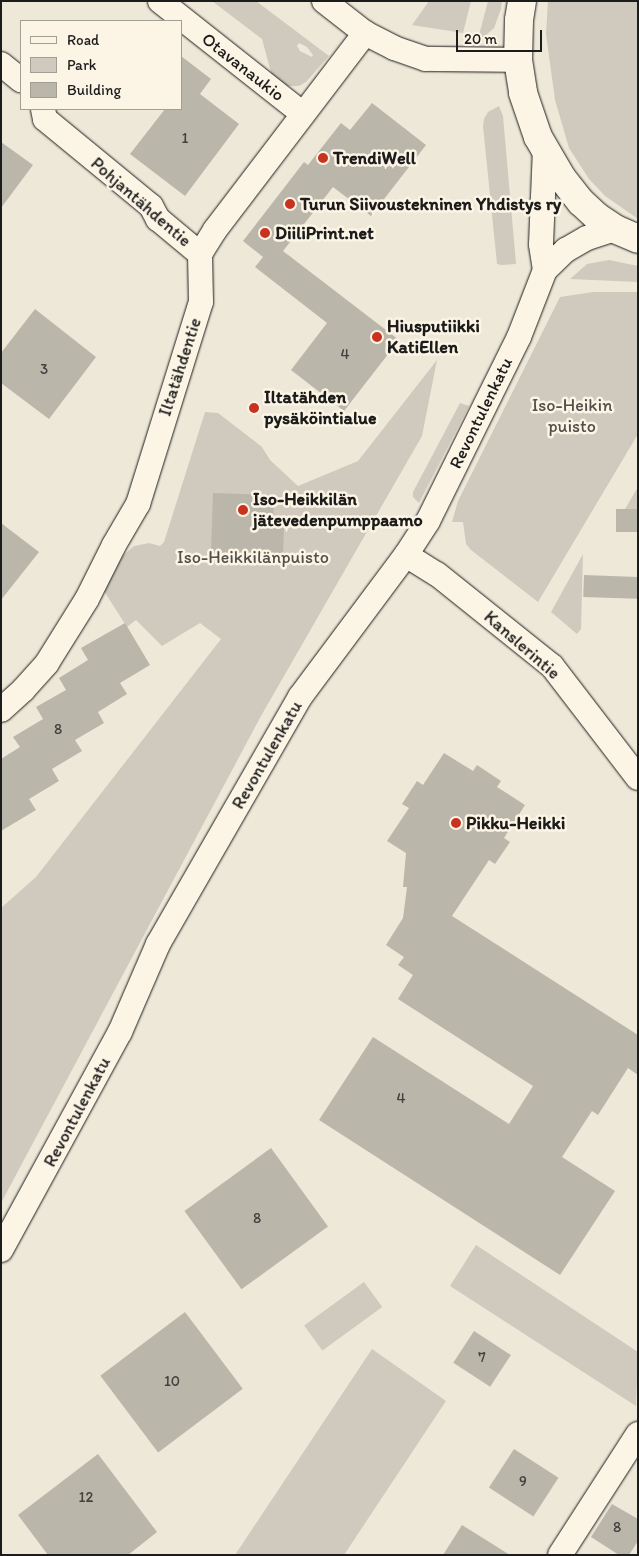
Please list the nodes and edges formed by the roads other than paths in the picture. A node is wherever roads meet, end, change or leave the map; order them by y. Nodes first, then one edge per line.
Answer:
1 (160, 1) edge
2 (324, 1) edge
3 (522, 1) edge
4 (365, 33) junction
5 (518, 60) junction
6 (1, 64) edge
7 (20, 79) edge
8 (43, 110) edge
9 (303, 114) junction
10 (545, 150) junction
11 (626, 234) edge
12 (200, 254) junction
13 (545, 270) junction
14 (406, 555) junction
15 (1, 710) edge
16 (638, 778) edge
17 (1, 1250) edge
18 (638, 1434) edge
19 (560, 1555) edge

1 - 9 street, Otavanaukio
2 - 4 street
3 - 5 street
4 - 5 street
4 - 9 street
5 - 10 street
6 - 7 street
8 - 12 street, Pohjantähdentie
9 - 12 street
10 - 11 street
10 - 13 street
11 - 13 street, Revontulenkatu
12 - 15 street, Iltatähdentie
13 - 14 street, Revontulenkatu
14 - 16 street, Kanslerintie
14 - 17 street, Revontulenkatu
18 - 19 street

